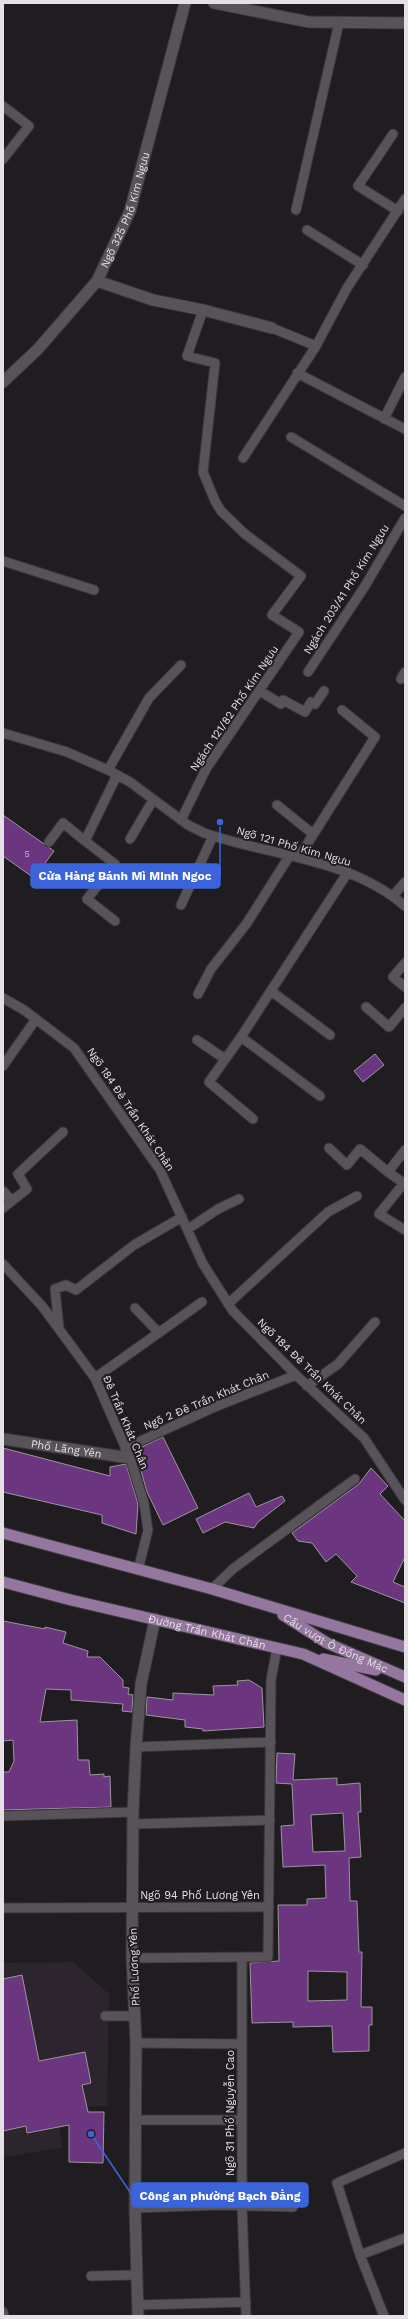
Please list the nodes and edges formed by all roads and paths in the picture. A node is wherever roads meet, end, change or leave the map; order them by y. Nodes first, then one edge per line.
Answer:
1 (185, 3) edge
2 (214, 3) edge
3 (339, 23) junction
4 (405, 23) edge
5 (3, 106) edge
6 (393, 134) dead end
7 (3, 160) edge
8 (405, 200) edge
9 (296, 210) dead end
10 (398, 211) junction
11 (306, 230) dead end
12 (363, 264) junction
13 (97, 281) junction
14 (203, 310) junction
15 (272, 328) joint
16 (316, 346) junction
17 (297, 373) junction
18 (405, 378) edge
19 (3, 382) edge
20 (384, 419) junction
21 (405, 428) edge
22 (291, 437) dead end
23 (243, 458) dead end
24 (405, 506) edge
25 (405, 518) edge
26 (3, 561) edge
27 (94, 590) dead end
28 (181, 665) dead end
29 (308, 672) dead end
30 (260, 691) junction
31 (324, 691) dead end
32 (342, 710) dead end
33 (3, 733) edge
34 (108, 770) junction
35 (117, 775) junction
36 (153, 800) junction
37 (277, 805) dead end
38 (181, 820) junction
39 (313, 834) junction
40 (213, 836) junction
41 (130, 839) dead end
42 (85, 841) junction
43 (49, 842) dead end
44 (295, 856) junction
45 (348, 872) junction
46 (405, 882) edge
47 (393, 896) junction
48 (181, 905) dead end
49 (405, 906) edge
50 (115, 921) dead end
51 (405, 963) edge
52 (405, 987) edge
53 (271, 991) junction
54 (198, 994) dead end
55 (3, 998) edge
56 (366, 1007) dead end
57 (405, 1008) edge
58 (36, 1019) junction
59 (330, 1035) dead end
60 (241, 1037) junction
61 (197, 1040) dead end
62 (225, 1059) junction
63 (3, 1066) edge
64 (320, 1096) dead end
65 (253, 1119) dead end
66 (63, 1132) dead end
67 (329, 1148) dead end
68 (405, 1150) edge
69 (388, 1172) junction
70 (405, 1184) edge
71 (3, 1191) edge
72 (357, 1196) dead end
73 (239, 1199) dead end
74 (12, 1201) junction
75 (3, 1208) edge
76 (182, 1217) junction
77 (188, 1229) junction
78 (405, 1230) edge
79 (3, 1264) edge
80 (202, 1302) dead end
81 (228, 1304) junction
82 (135, 1308) dead end
83 (375, 1322) dead end
84 (59, 1328) junction
85 (159, 1333) junction
86 (296, 1375) junction
87 (95, 1378) junction
88 (307, 1386) junction
89 (3, 1438) edge
90 (128, 1453) junction
91 (355, 1479) dead end
92 (405, 1500) edge
93 (3, 1533) edge
94 (138, 1570) junction
95 (3, 1582) edge
96 (212, 1589) junction
97 (273, 1608) junction
98 (155, 1619) junction
99 (405, 1647) edge
100 (277, 1648) junction
101 (303, 1654) junction
102 (403, 1676) edge
103 (405, 1700) edge
104 (270, 1742) junction
105 (136, 1747) junction
106 (133, 1812) junction
107 (3, 1816) edge
108 (270, 1820) junction
109 (134, 1824) junction
110 (269, 1906) junction
111 (132, 1907) junction
112 (3, 1908) edge
113 (242, 1957) junction
114 (132, 1958) junction
115 (105, 2016) dead end
116 (135, 2016) junction
117 (136, 2043) junction
118 (242, 2044) junction
119 (136, 2120) junction
120 (242, 2120) junction
121 (405, 2152) edge
122 (242, 2206) junction
123 (293, 2207) dead end
124 (135, 2208) junction
125 (405, 2238) edge
126 (360, 2255) junction
127 (136, 2275) junction
128 (91, 2276) dead end
129 (246, 2302) junction
130 (138, 2311) edge
131 (3, 2312) edge
132 (4, 2316) edge
133 (246, 2316) edge
134 (384, 2316) edge

1 - 13 street, Ngõ 325 Phố Kim Ngưu
2 - 3 street
3 - 4 street
3 - 9 lane
5 - 7 lane
6 - 10 lane
8 - 10 lane
10 - 12 lane
11 - 12 lane
12 - 16 lane
13 - 14 street
13 - 19 street, Ngõ 325 Phố Kim Ngưu
14 - 15 street
14 - 30 lane, Ngách 121/82 Phố Kim Ngưu
15 - 16 lane
16 - 17 lane
17 - 20 lane
17 - 23 lane
18 - 20 lane
20 - 21 lane
22 - 24 lane
25 - 29 lane, Ngách 203/41 Phố Kim Ngưu
26 - 27 lane
28 - 34 lane
30 - 31 lane
30 - 38 lane, Ngách 121/82 Phố Kim Ngưu
32 - 39 lane
33 - 34 lane, Ngõ 121 Phố Kim Ngưu
34 - 35 lane, Ngõ 121 Phố Kim Ngưu
35 - 36 lane, Ngõ 121 Phố Kim Ngưu
35 - 42 lane
36 - 38 lane, Ngõ 121 Phố Kim Ngưu
36 - 41 lane
37 - 39 lane
38 - 40 lane, Ngõ 121 Phố Kim Ngưu
39 - 44 lane
40 - 44 lane, Ngõ 121 Phố Kim Ngưu
40 - 48 lane
42 - 43 lane
42 - 50 lane
44 - 45 lane, Ngõ 121 Phố Kim Ngưu
44 - 54 lane
45 - 47 lane, Ngõ 121 Phố Kim Ngưu
45 - 53 lane
46 - 47 lane
47 - 49 lane, Ngõ 121 Phố Kim Ngưu
51 - 52 lane
53 - 59 lane
53 - 60 lane
55 - 58 lane, Ngõ 184 Đê Trần Khát Chân
56 - 57 lane
58 - 63 lane
58 - 76 lane, Ngõ 184 Đê Trần Khát Chân
60 - 62 lane
60 - 64 lane
61 - 62 lane
62 - 65 lane
66 - 74 lane
67 - 69 lane
68 - 69 lane
69 - 70 lane
70 - 78 lane
71 - 74 lane
72 - 81 lane
73 - 77 lane
74 - 75 lane
76 - 77 lane, Ngõ 184 Đê Trần Khát Chân
76 - 84 lane
77 - 81 lane, Ngõ 184 Đê Trần Khát Chân
79 - 84 lane, Đê Trần Khát Chân
80 - 85 lane
81 - 86 lane, Ngõ 184 Đê Trần Khát Chân
82 - 85 lane
83 - 88 lane
84 - 87 lane, Đê Trần Khát Chân
85 - 87 lane
86 - 88 lane, Ngõ 184 Đê Trần Khát Chân
86 - 90 lane, Ngõ 2 Đê Trần Khát Chân
87 - 90 lane, Đê Trần Khát Chân
88 - 92 lane, Ngõ 184 Đê Trần Khát Chân
89 - 90 street, Phố Lãng Yên
90 - 94 lane, Đê Trần Khát Chân
91 - 96 lane
93 - 94 main road
94 - 96 main road
95 - 98 main road, Đường Trần Khát Chân
96 - 97 main road
97 - 99 main road
97 - 102 main road, Cầu vượt Ô Đống Mác
98 - 100 main road, Đường Trần Khát Chân
98 - 105 street, Phố Lương Yên
100 - 101 main road, Đường Trần Khát Chân
100 - 104 lane
101 - 102 main road, Cầu vượt Ô Đống Mác
101 - 103 main road, Đường Trần Khát Chân
104 - 105 lane
104 - 108 lane
105 - 106 street, Phố Lương Yên
106 - 107 lane
106 - 109 street, Phố Lương Yên
108 - 109 lane
108 - 110 lane
109 - 111 street, Phố Lương Yên
110 - 111 lane, Ngõ 94 Phố Lương Yên
110 - 113 lane
111 - 112 lane, Ngõ 94 Phố Lương Yên
111 - 114 street, Phố Lương Yên
113 - 114 lane
113 - 118 lane, Ngõ 31 Phố Nguyễn Cao
114 - 116 street, Phố Lương Yên
115 - 116 lane
116 - 117 street, Phố Lương Yên
117 - 118 lane
117 - 119 street, Phố Lương Yên
118 - 120 lane, Ngõ 31 Phố Nguyễn Cao
119 - 120 lane
119 - 124 street, Phố Lương Yên
120 - 122 lane, Ngõ 31 Phố Nguyễn Cao
121 - 126 lane
122 - 123 lane
122 - 124 lane
122 - 129 lane, Ngõ 31 Phố Nguyễn Cao
124 - 127 street, Phố Lương Yên
125 - 126 lane
126 - 134 lane
127 - 128 lane
127 - 130 street, Phố Lương Yên
129 - 130 lane
129 - 133 lane, Ngõ 31 Phố Nguyễn Cao
131 - 132 lane

